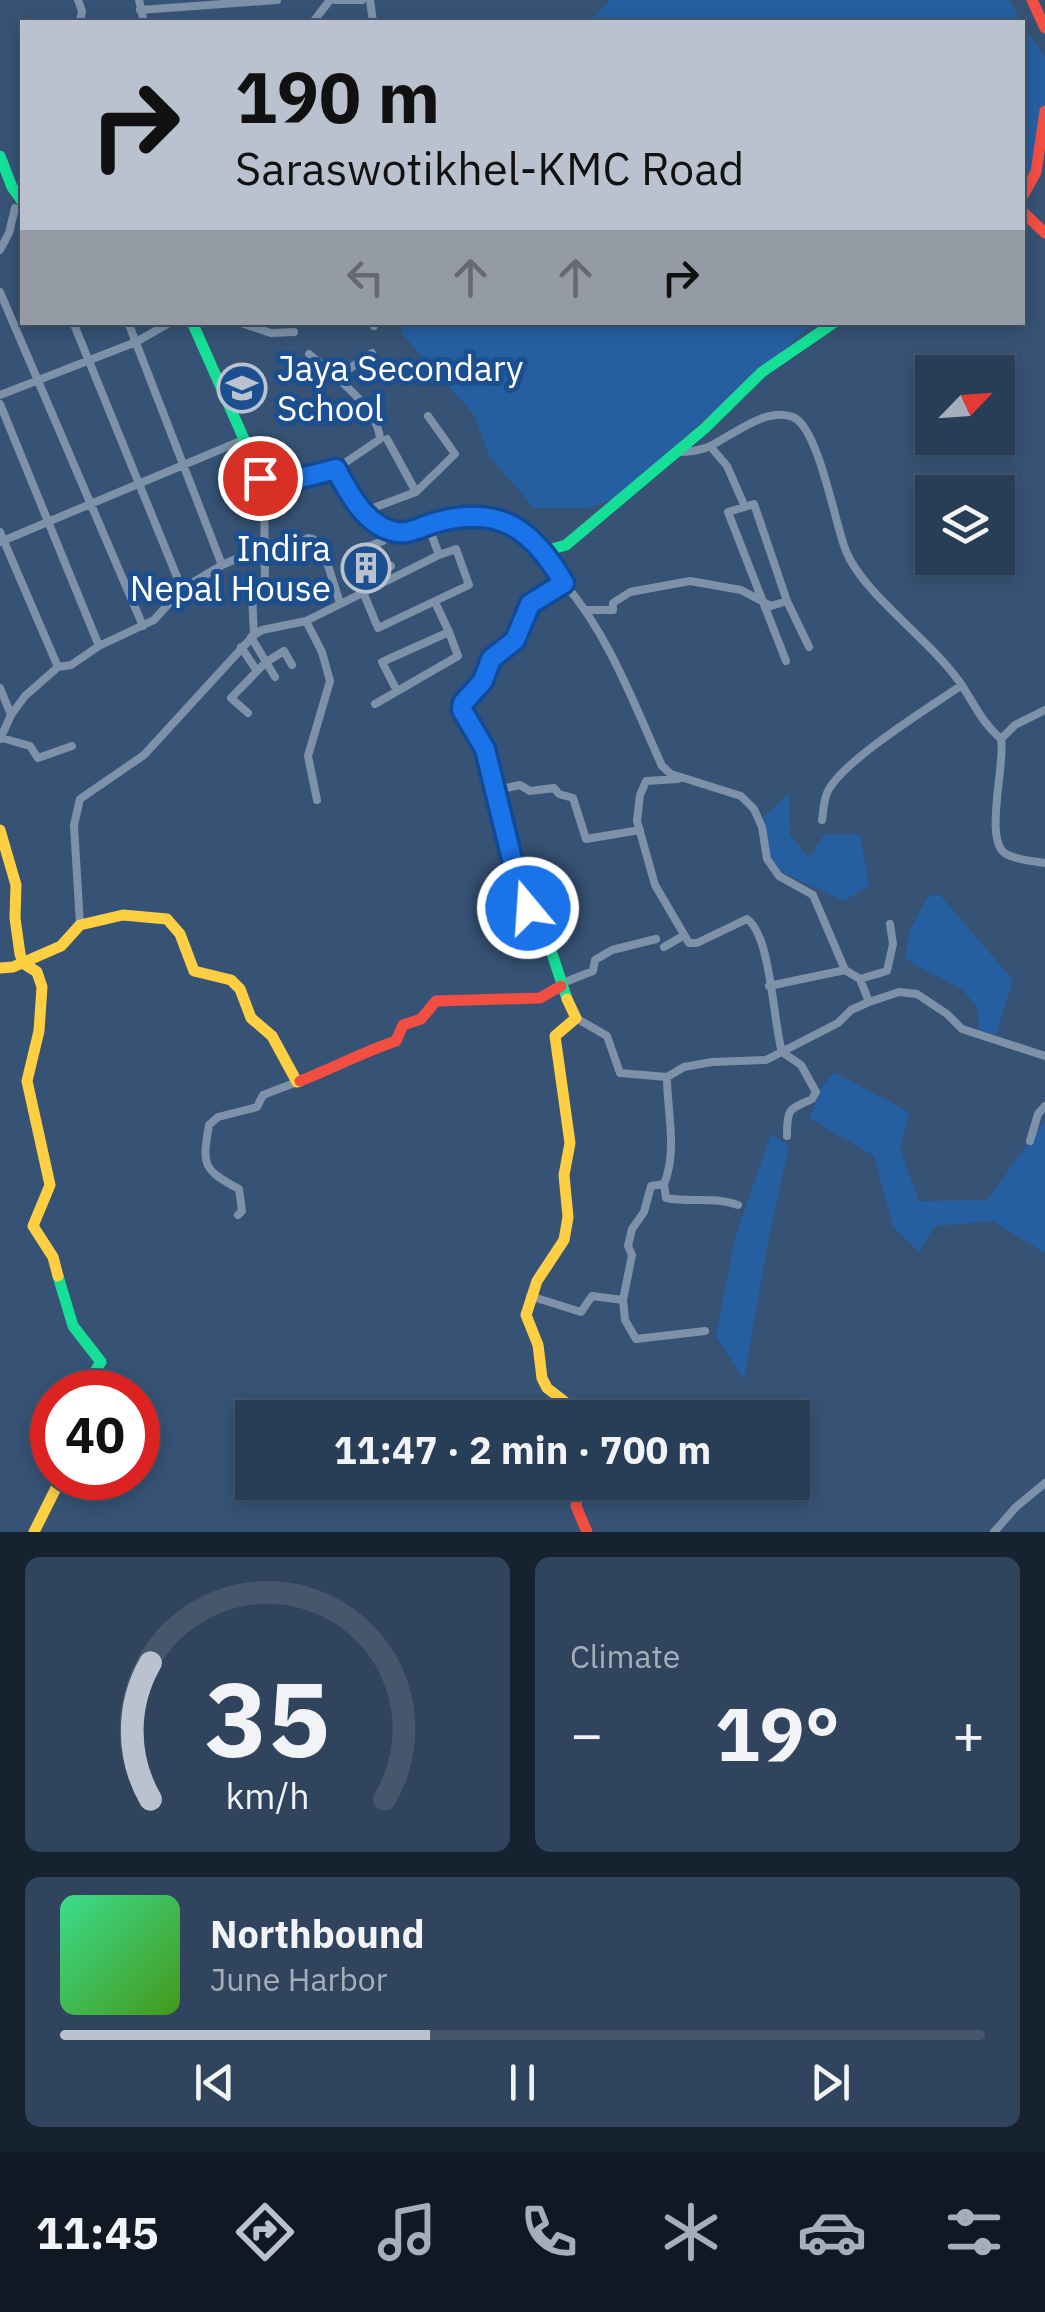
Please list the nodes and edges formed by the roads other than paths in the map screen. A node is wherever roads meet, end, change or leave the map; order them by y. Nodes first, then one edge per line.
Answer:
1 (277, 0) edge
2 (328, 0) edge
3 (362, 0) edge
4 (1032, 0) edge
5 (140, 5) edge
6 (1045, 28) edge
7 (1045, 111) edge
8 (0, 156) edge
9 (1025, 191) edge
10 (20, 204) edge
11 (0, 213) edge
12 (1025, 214) edge
13 (1045, 233) edge
14 (0, 250) edge
15 (0, 292) edge
16 (74, 325) edge
17 (129, 325) edge
18 (165, 325) edge
19 (193, 325) edge
20 (248, 325) edge
21 (831, 325) edge
22 (294, 332) dead end
23 (136, 342) junction
24 (372, 353) dead end
25 (308, 354) dead end
26 (88, 360) junction
27 (336, 378) junction
28 (38, 380) junction
29 (0, 395) edge
30 (0, 404) edge
31 (428, 416) dead end
32 (387, 439) dead end
33 (244, 440) junction
34 (710, 446) junction
35 (678, 452) junction
36 (183, 465) junction
37 (336, 469) junction
38 (139, 484) junction
39 (264, 484) junction
40 (416, 492) junction
41 (92, 505) junction
42 (745, 507) junction
43 (365, 511) dead end
44 (47, 522) junction
45 (428, 525) junction
46 (386, 529) junction
47 (1, 538) edge
48 (266, 549) junction
49 (546, 552) junction
50 (439, 555) junction
51 (222, 565) junction
52 (390, 566) dead end
53 (360, 578) junction
54 (564, 583) junction
55 (182, 589) junction
56 (364, 591) junction
57 (760, 599) junction
58 (787, 600) junction
59 (435, 602) junction
60 (340, 603) junction
61 (585, 610) junction
62 (306, 621) junction
63 (142, 626) junction
64 (449, 632) junction
65 (253, 636) junction
66 (99, 646) junction
67 (241, 647) junction
68 (808, 648) dead end
69 (786, 661) dead end
70 (266, 662) junction
71 (292, 665) dead end
72 (58, 667) junction
73 (257, 671) junction
74 (274, 678) dead end
75 (962, 685) junction
76 (0, 688) edge
77 (398, 691) junction
78 (376, 704) dead end
79 (1045, 710) edge
80 (248, 713) dead end
81 (11, 715) junction
82 (1, 738) edge
83 (1002, 739) junction
84 (72, 746) dead end
85 (681, 777) junction
86 (497, 790) junction
87 (317, 800) dead end
88 (822, 820) dead end
89 (0, 830) edge
90 (640, 830) junction
91 (1045, 864) edge
92 (890, 924) dead end
93 (80, 926) junction
94 (682, 936) junction
95 (656, 939) dead end
96 (664, 947) dead end
97 (12, 966) edge
98 (844, 970) junction
99 (860, 979) junction
100 (560, 985) junction
101 (769, 986) junction
102 (869, 1002) junction
103 (576, 1018) junction
104 (782, 1052) junction
105 (1045, 1056) edge
106 (667, 1077) junction
107 (297, 1082) junction
108 (1045, 1106) edge
109 (787, 1136) dead end
110 (1030, 1141) dead end
111 (664, 1184) junction
112 (738, 1205) dead end
113 (238, 1215) dead end
114 (530, 1296) junction
115 (623, 1300) junction
116 (706, 1331) dead end
117 (96, 1370) edge
118 (560, 1400) edge
119 (1045, 1483) edge
120 (50, 1500) edge
121 (577, 1500) edge
122 (34, 1532) edge
123 (587, 1532) edge
124 (994, 1532) edge

1 - 5 street
2 - 3 street
4 - 6 street
7 - 9 street
8 - 10 street
10 - 11 street
10 - 14 street
12 - 13 street
15 - 28 street
16 - 26 street
17 - 23 street
18 - 23 street
19 - 33 street
20 - 22 street
21 - 35 street
23 - 26 street
23 - 36 street
24 - 27 street
25 - 27 street
26 - 28 street
26 - 38 street
27 - 37 street
28 - 29 street
28 - 41 street
30 - 44 street
31 - 40 street
32 - 40 street
33 - 36 street
33 - 39 street
34 - 35 street
34 - 42 street
34 - 75 street
35 - 49 street
36 - 38 street
36 - 51 street
37 - 39 street
37 - 46 street
38 - 41 street
38 - 55 street
39 - 48 street
40 - 43 street
41 - 44 street
41 - 63 street
42 - 57 street
42 - 58 street
44 - 47 street
44 - 66 street
45 - 46 street
45 - 49 street
45 - 50 street
46 - 53 street
47 - 72 street
48 - 51 street
48 - 60 street
48 - 65 street
49 - 54 street
50 - 56 street
50 - 59 street
51 - 55 street
52 - 53 street
53 - 56 street
54 - 61 street
54 - 86 street
55 - 63 street
56 - 59 street
56 - 60 street
57 - 58 street
57 - 61 street
57 - 69 street
58 - 68 street
59 - 64 street
60 - 62 street
61 - 85 street
62 - 65 street
62 - 87 street
63 - 66 street
64 - 77 street
64 - 77 street
65 - 67 street
65 - 70 street
66 - 72 street
67 - 73 street
67 - 93 street
70 - 71 street
70 - 73 street
70 - 74 street
72 - 81 street
73 - 80 street
75 - 83 street
75 - 88 street
76 - 81 street
77 - 78 street
79 - 83 street
81 - 82 street
82 - 84 street
83 - 91 street
85 - 90 street
85 - 98 street
86 - 90 street
86 - 100 street
89 - 97 street
90 - 94 street
92 - 99 street
93 - 97 street
93 - 107 street
94 - 96 street
94 - 101 street
95 - 100 street
97 - 117 street
98 - 99 street
98 - 101 street
99 - 102 street
100 - 103 street
100 - 107 street
101 - 104 street
102 - 104 street
102 - 105 street
103 - 106 street
103 - 114 street
104 - 106 street
104 - 109 street
106 - 111 street
107 - 113 street
108 - 110 street
111 - 112 street
111 - 115 street
114 - 115 street
114 - 118 street
115 - 116 street
119 - 124 street
120 - 122 street
121 - 123 street

